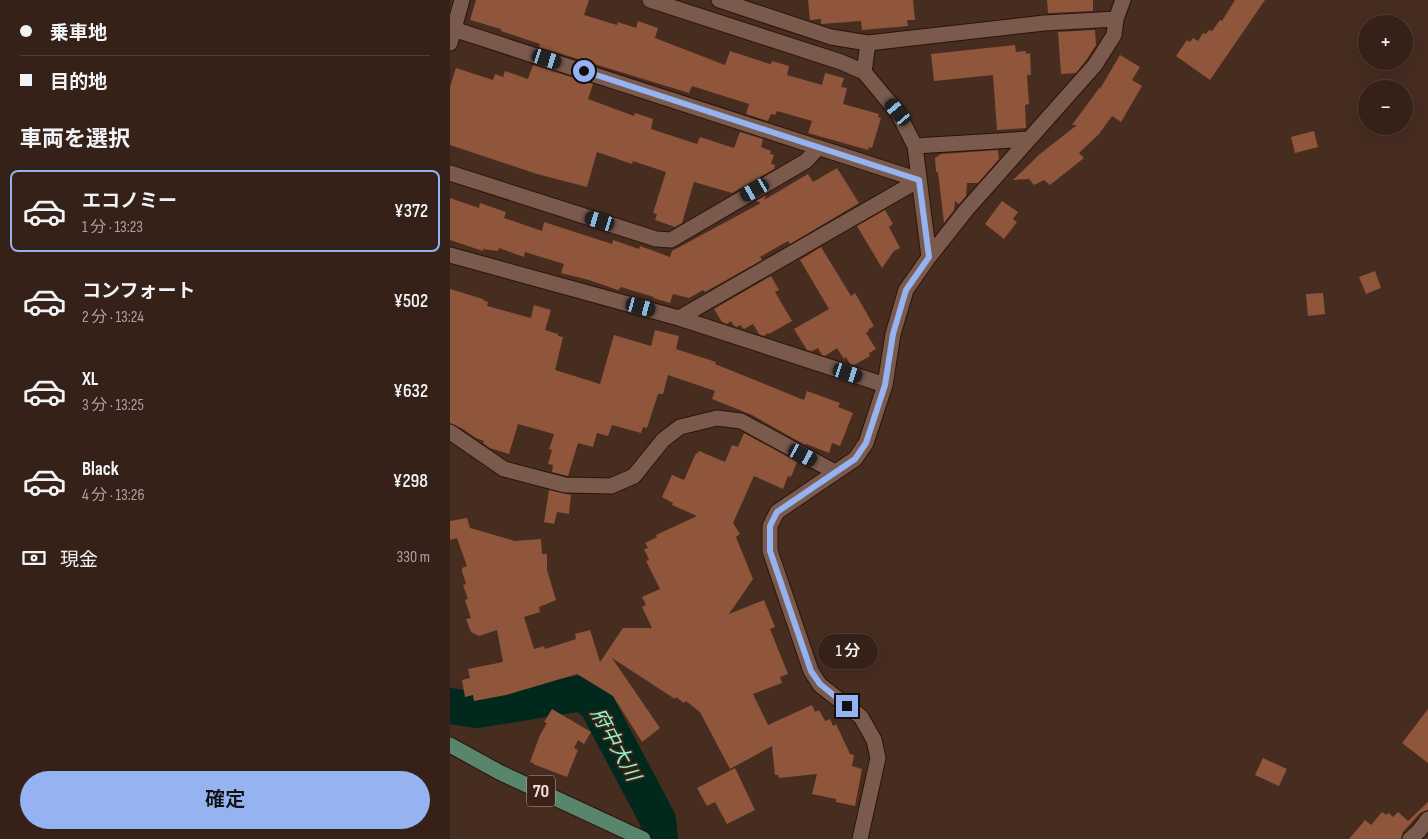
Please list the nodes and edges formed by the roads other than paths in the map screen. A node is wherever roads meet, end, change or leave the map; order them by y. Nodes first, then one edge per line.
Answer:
1 (462, 0) edge
2 (650, 0) edge
3 (720, 0) edge
4 (1123, 0) edge
5 (1116, 19) junction
6 (451, 33) edge
7 (868, 43) junction
8 (864, 72) junction
9 (1029, 139) junction
10 (914, 146) junction
11 (818, 148) junction
12 (450, 173) edge
13 (919, 180) junction
14 (450, 255) edge
15 (929, 257) junction
16 (679, 318) junction
17 (885, 385) junction
18 (450, 432) edge
19 (835, 472) junction
20 (450, 745) edge
21 (1428, 819) edge
22 (638, 837) edge
23 (860, 839) edge
24 (1410, 839) edge

1 - 6 street
2 - 8 street
3 - 7 street
4 - 5 street
5 - 7 street
5 - 9 street
6 - 11 street
7 - 8 street
8 - 10 street
9 - 10 street
9 - 15 street
10 - 13 street
11 - 12 street
11 - 13 street
13 - 15 street
13 - 16 street
14 - 16 street
15 - 17 street
16 - 17 street
17 - 19 street
18 - 19 street
19 - 23 street
20 - 22 main road, 70
21 - 24 street

